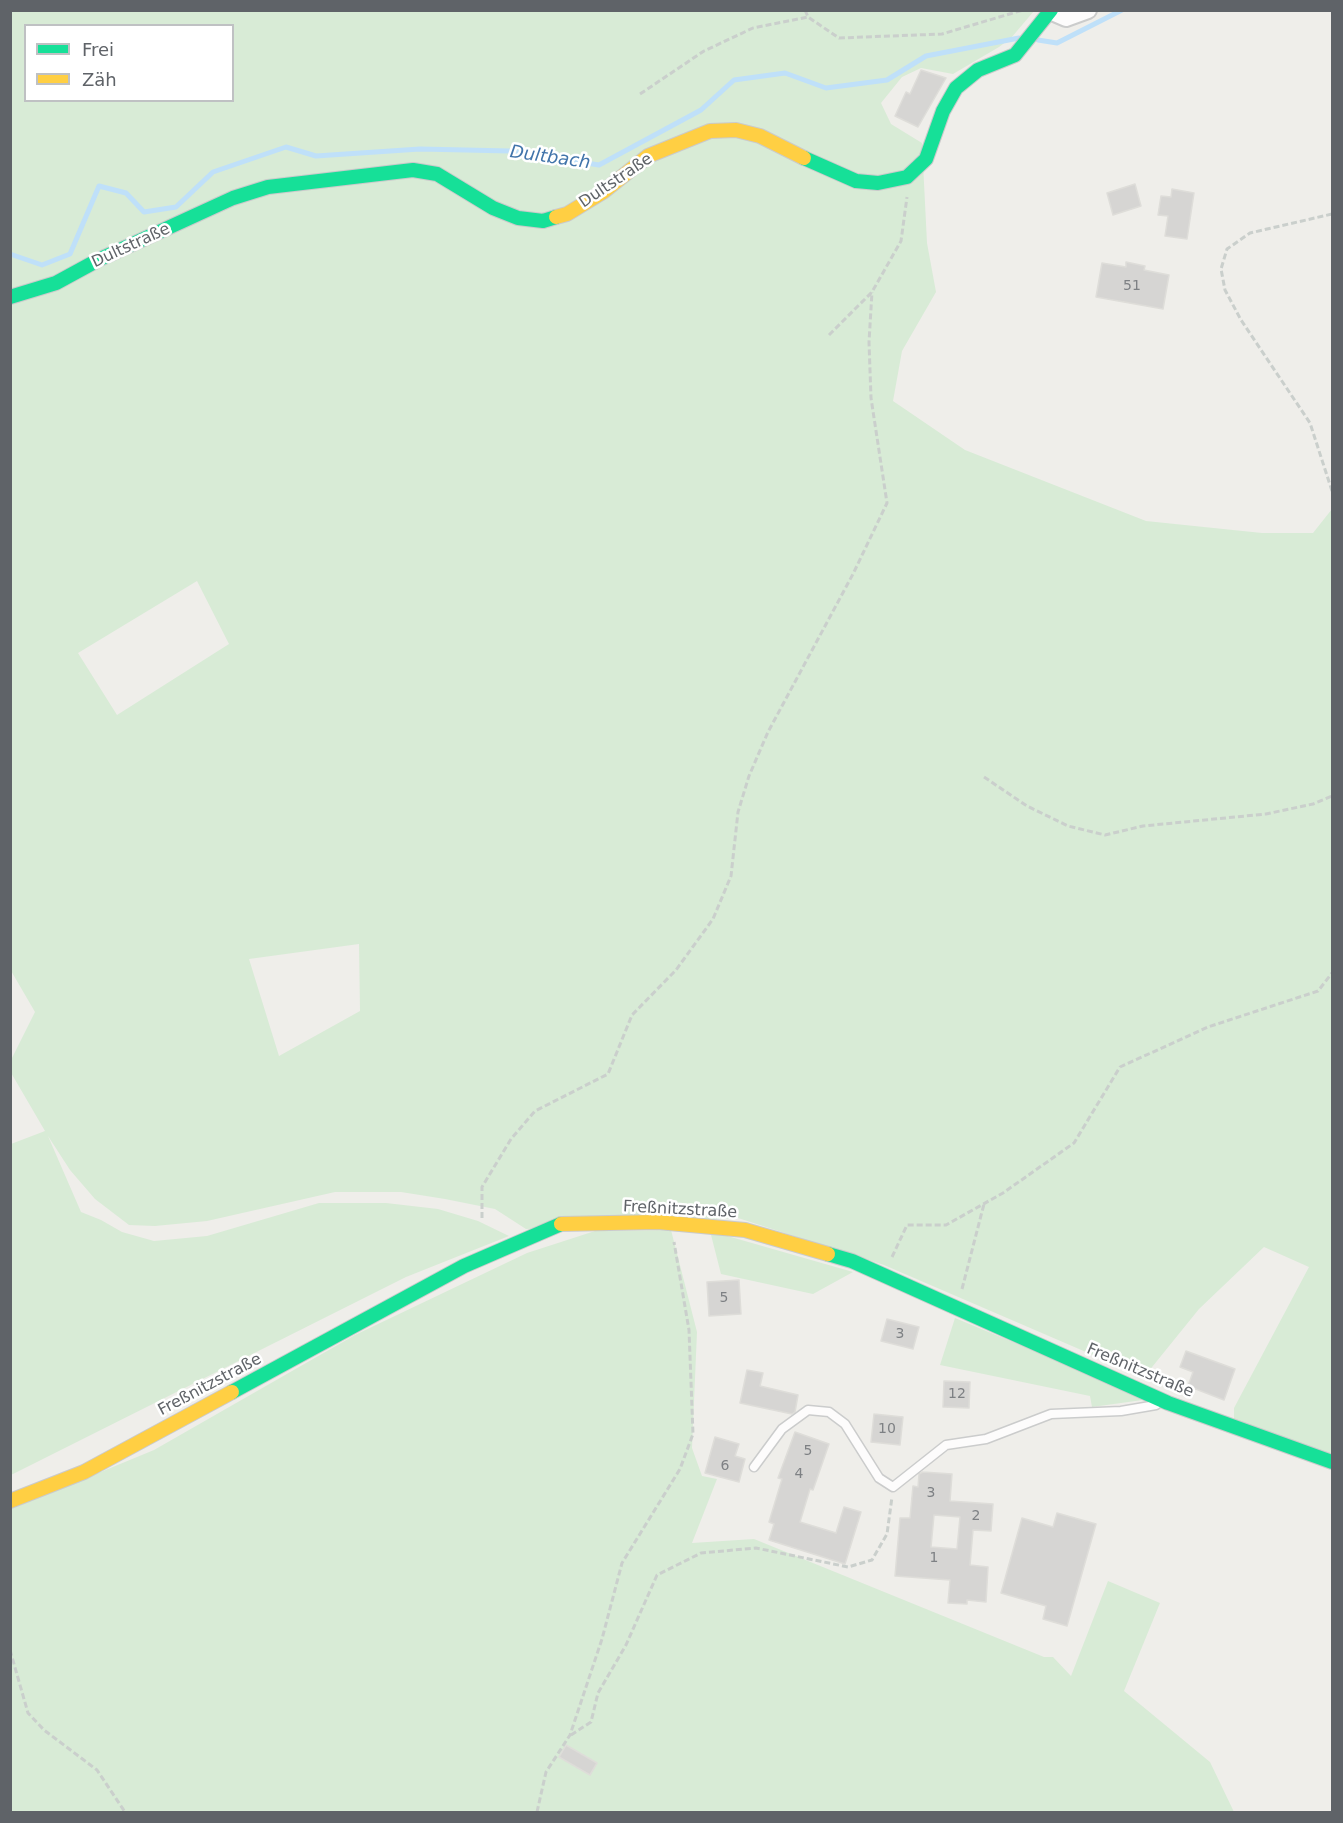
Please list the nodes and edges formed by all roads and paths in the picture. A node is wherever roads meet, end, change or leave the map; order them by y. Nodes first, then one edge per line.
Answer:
1 (805, 10) edge
2 (1023, 10) edge
3 (1088, 10) edge
4 (1051, 11) edge
5 (808, 17) junction
6 (640, 94) dead end
7 (907, 177) junction
8 (1332, 214) edge
9 (872, 292) junction
10 (10, 297) edge
11 (829, 335) dead end
12 (1332, 491) edge
13 (984, 777) dead end
14 (1332, 796) edge
15 (1332, 974) edge
16 (984, 1204) junction
17 (482, 1218) dead end
18 (670, 1223) junction
19 (884, 1275) junction
20 (957, 1308) junction
21 (1168, 1403) junction
22 (1332, 1462) edge
23 (754, 1467) dead end
24 (893, 1487) junction
25 (10, 1501) edge
26 (10, 1650) edge
27 (570, 1735) junction
28 (124, 1812) edge
29 (537, 1812) edge

1 - 5 path
2 - 5 path
3 - 4 street
4 - 7 street
5 - 6 path
7 - 9 path
7 - 10 street, Dultstraße
8 - 12 path
9 - 11 path
9 - 17 path
13 - 14 path
15 - 16 path
16 - 19 path
16 - 20 path
18 - 19 street, Freßnitzstraße
18 - 25 street, Freßnitzstraße
18 - 27 path
19 - 20 street, Freßnitzstraße
20 - 21 street, Freßnitzstraße
21 - 22 street, Freßnitzstraße
21 - 24 lane
23 - 24 lane
24 - 27 path
26 - 28 path
27 - 29 path

